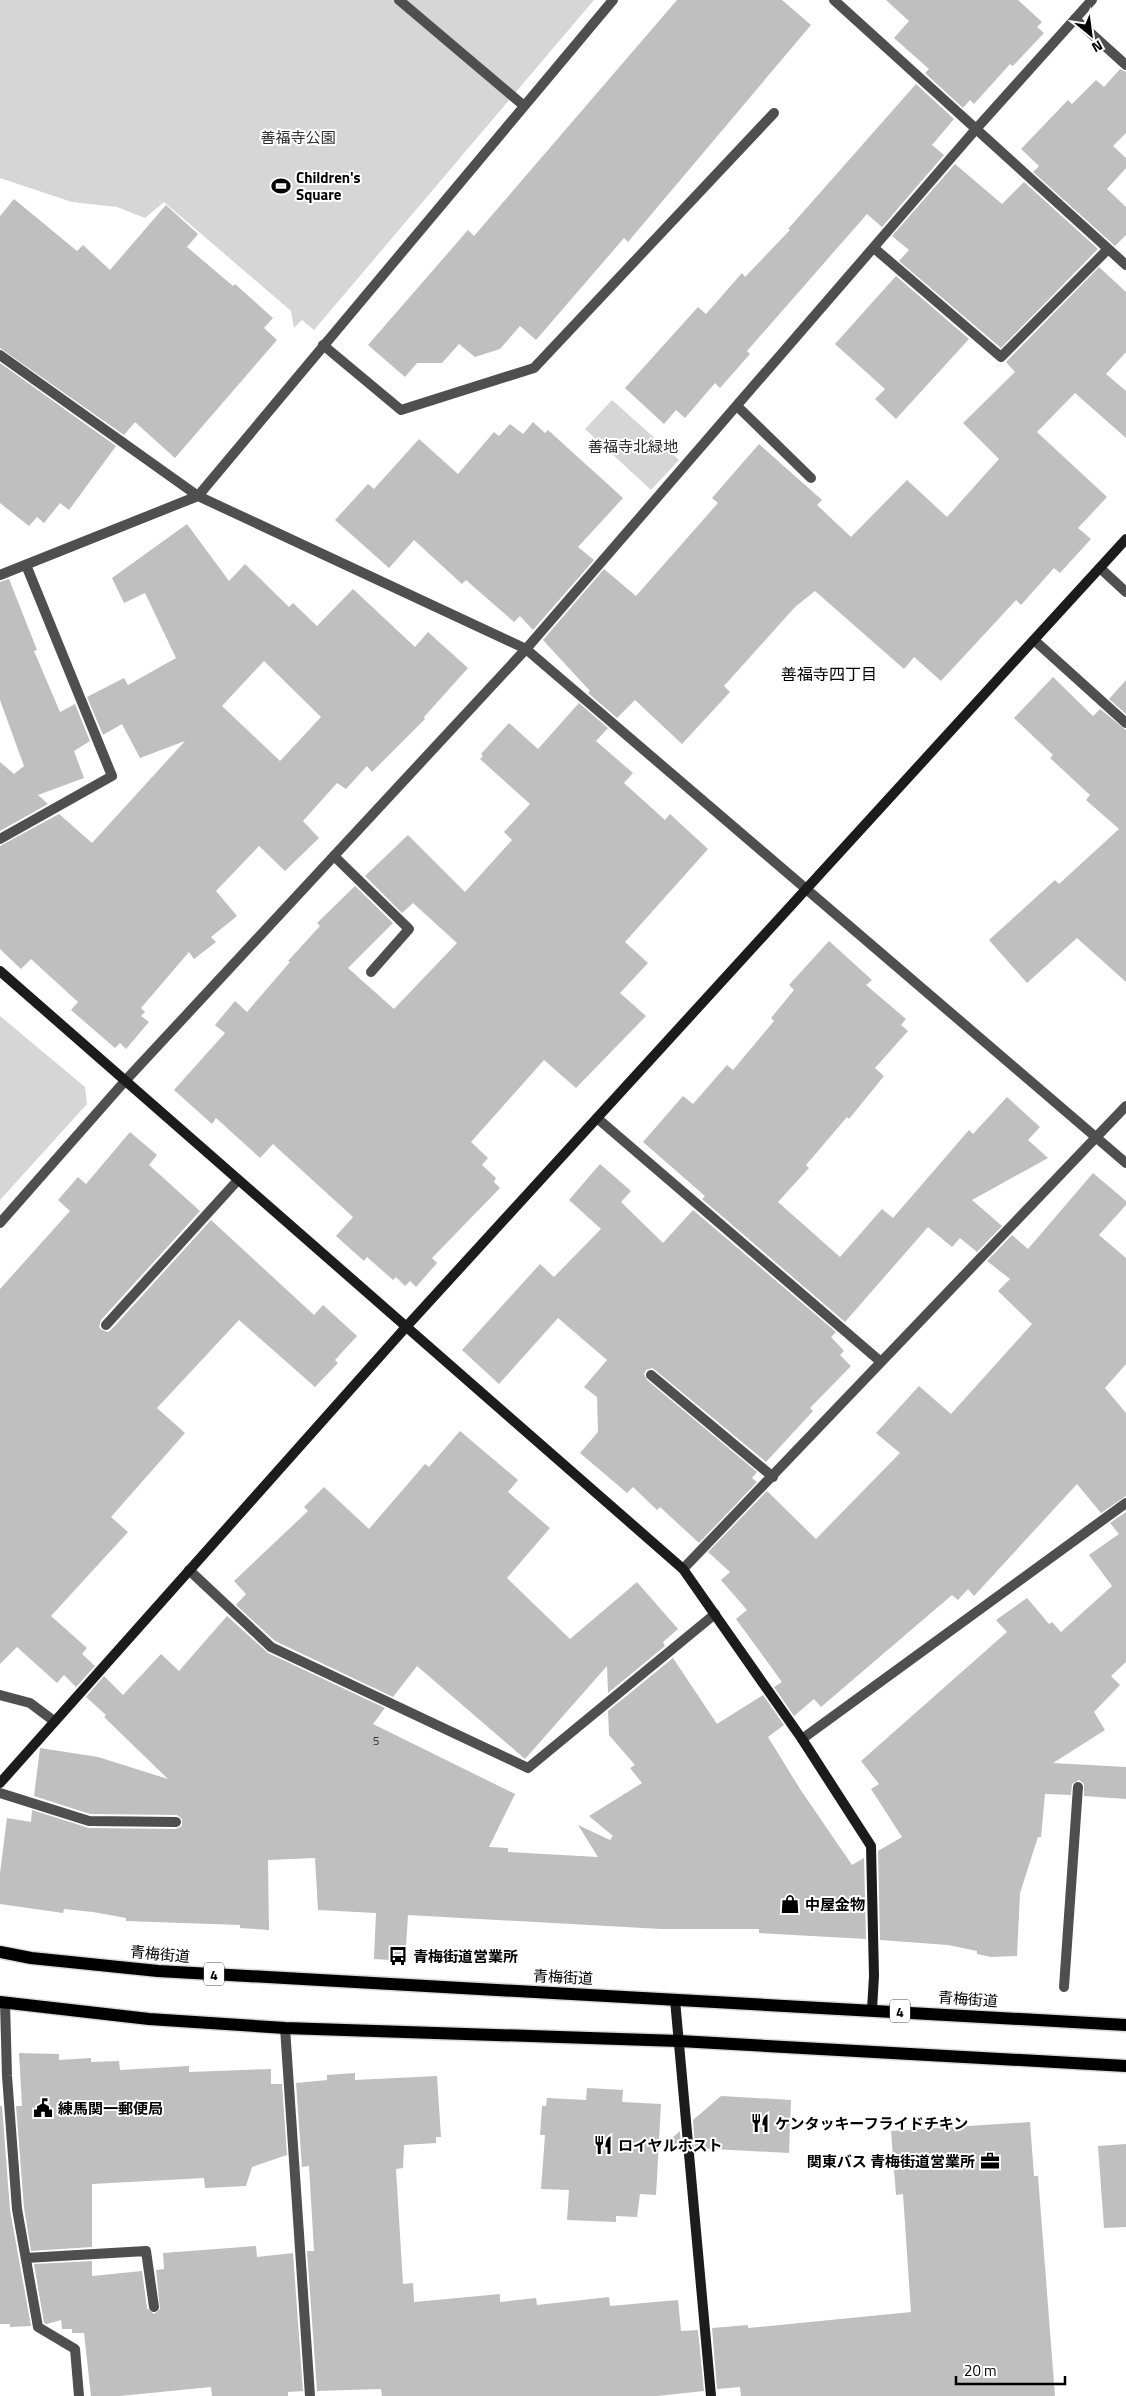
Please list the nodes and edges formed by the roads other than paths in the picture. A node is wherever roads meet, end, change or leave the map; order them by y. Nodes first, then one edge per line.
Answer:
1 (399, 0) edge
2 (613, 0) edge
3 (834, 0) edge
4 (1092, 0) edge
5 (1076, 18) junction
6 (1126, 65) edge
7 (524, 105) junction
8 (774, 113) dead end
9 (976, 129) junction
10 (874, 248) junction
11 (1108, 249) junction
12 (1126, 265) edge
13 (323, 345) junction
14 (0, 355) edge
15 (737, 406) junction
16 (811, 478) dead end
17 (198, 496) junction
18 (1126, 539) edge
19 (26, 565) junction
20 (1100, 568) junction
21 (0, 575) edge
22 (1126, 592) edge
23 (1034, 640) junction
24 (526, 649) junction
25 (1126, 723) edge
26 (0, 839) edge
27 (334, 856) junction
28 (805, 889) junction
29 (0, 971) edge
30 (371, 972) dead end
31 (125, 1081) junction
32 (1126, 1106) edge
33 (597, 1118) junction
34 (1097, 1138) junction
35 (1126, 1163) edge
36 (238, 1180) junction
37 (0, 1223) edge
38 (106, 1325) dead end
39 (406, 1327) junction
40 (881, 1362) junction
41 (650, 1375) dead end
42 (774, 1477) junction
43 (1126, 1503) edge
44 (683, 1569) junction
45 (189, 1570) junction
46 (715, 1614) junction
47 (0, 1695) edge
48 (54, 1721) junction
49 (802, 1739) junction
50 (0, 1783) edge
51 (1078, 1787) dead end
52 (0, 1793) edge
53 (176, 1822) dead end
54 (0, 1952) edge
55 (1064, 1987) dead end
56 (675, 2000) junction
57 (3, 2003) edge
58 (872, 2009) junction
59 (1126, 2025) edge
60 (286, 2028) junction
61 (679, 2040) junction
62 (1126, 2066) edge
63 (26, 2258) junction
64 (154, 2307) dead end
65 (79, 2396) edge
66 (310, 2396) edge
67 (711, 2396) edge

1 - 7 street
2 - 7 street
3 - 9 street
4 - 5 street
5 - 6 street
5 - 9 street
7 - 13 street
8 - 13 street
9 - 10 street
9 - 11 street
10 - 11 street
10 - 15 street
11 - 12 street
13 - 17 street
14 - 17 street
15 - 16 street
15 - 24 street
17 - 19 street
17 - 24 street
18 - 20 street
19 - 21 street
19 - 26 street
20 - 22 street
20 - 23 street
23 - 25 street
23 - 28 street
24 - 27 street
24 - 28 street
27 - 30 street
27 - 31 street
28 - 33 street
28 - 34 street
29 - 31 street
31 - 36 street
31 - 37 street
32 - 34 street
33 - 39 street
33 - 40 street
34 - 35 street
34 - 40 street
36 - 38 street
36 - 39 street
39 - 44 street
39 - 45 street
40 - 42 street
41 - 42 street
42 - 44 street
43 - 49 street
44 - 46 street
45 - 46 street
45 - 48 street
46 - 49 street
47 - 48 street
48 - 50 street
49 - 58 street
51 - 55 street
52 - 53 street
54 - 56 main road, 青梅街道 / 4
56 - 58 main road, 青梅街道 / 4
56 - 61 street
57 - 60 main road
57 - 63 street
58 - 59 main road, 青梅街道 / 4
60 - 61 main road
60 - 66 street
61 - 62 main road
61 - 67 street
63 - 64 street
63 - 65 street

